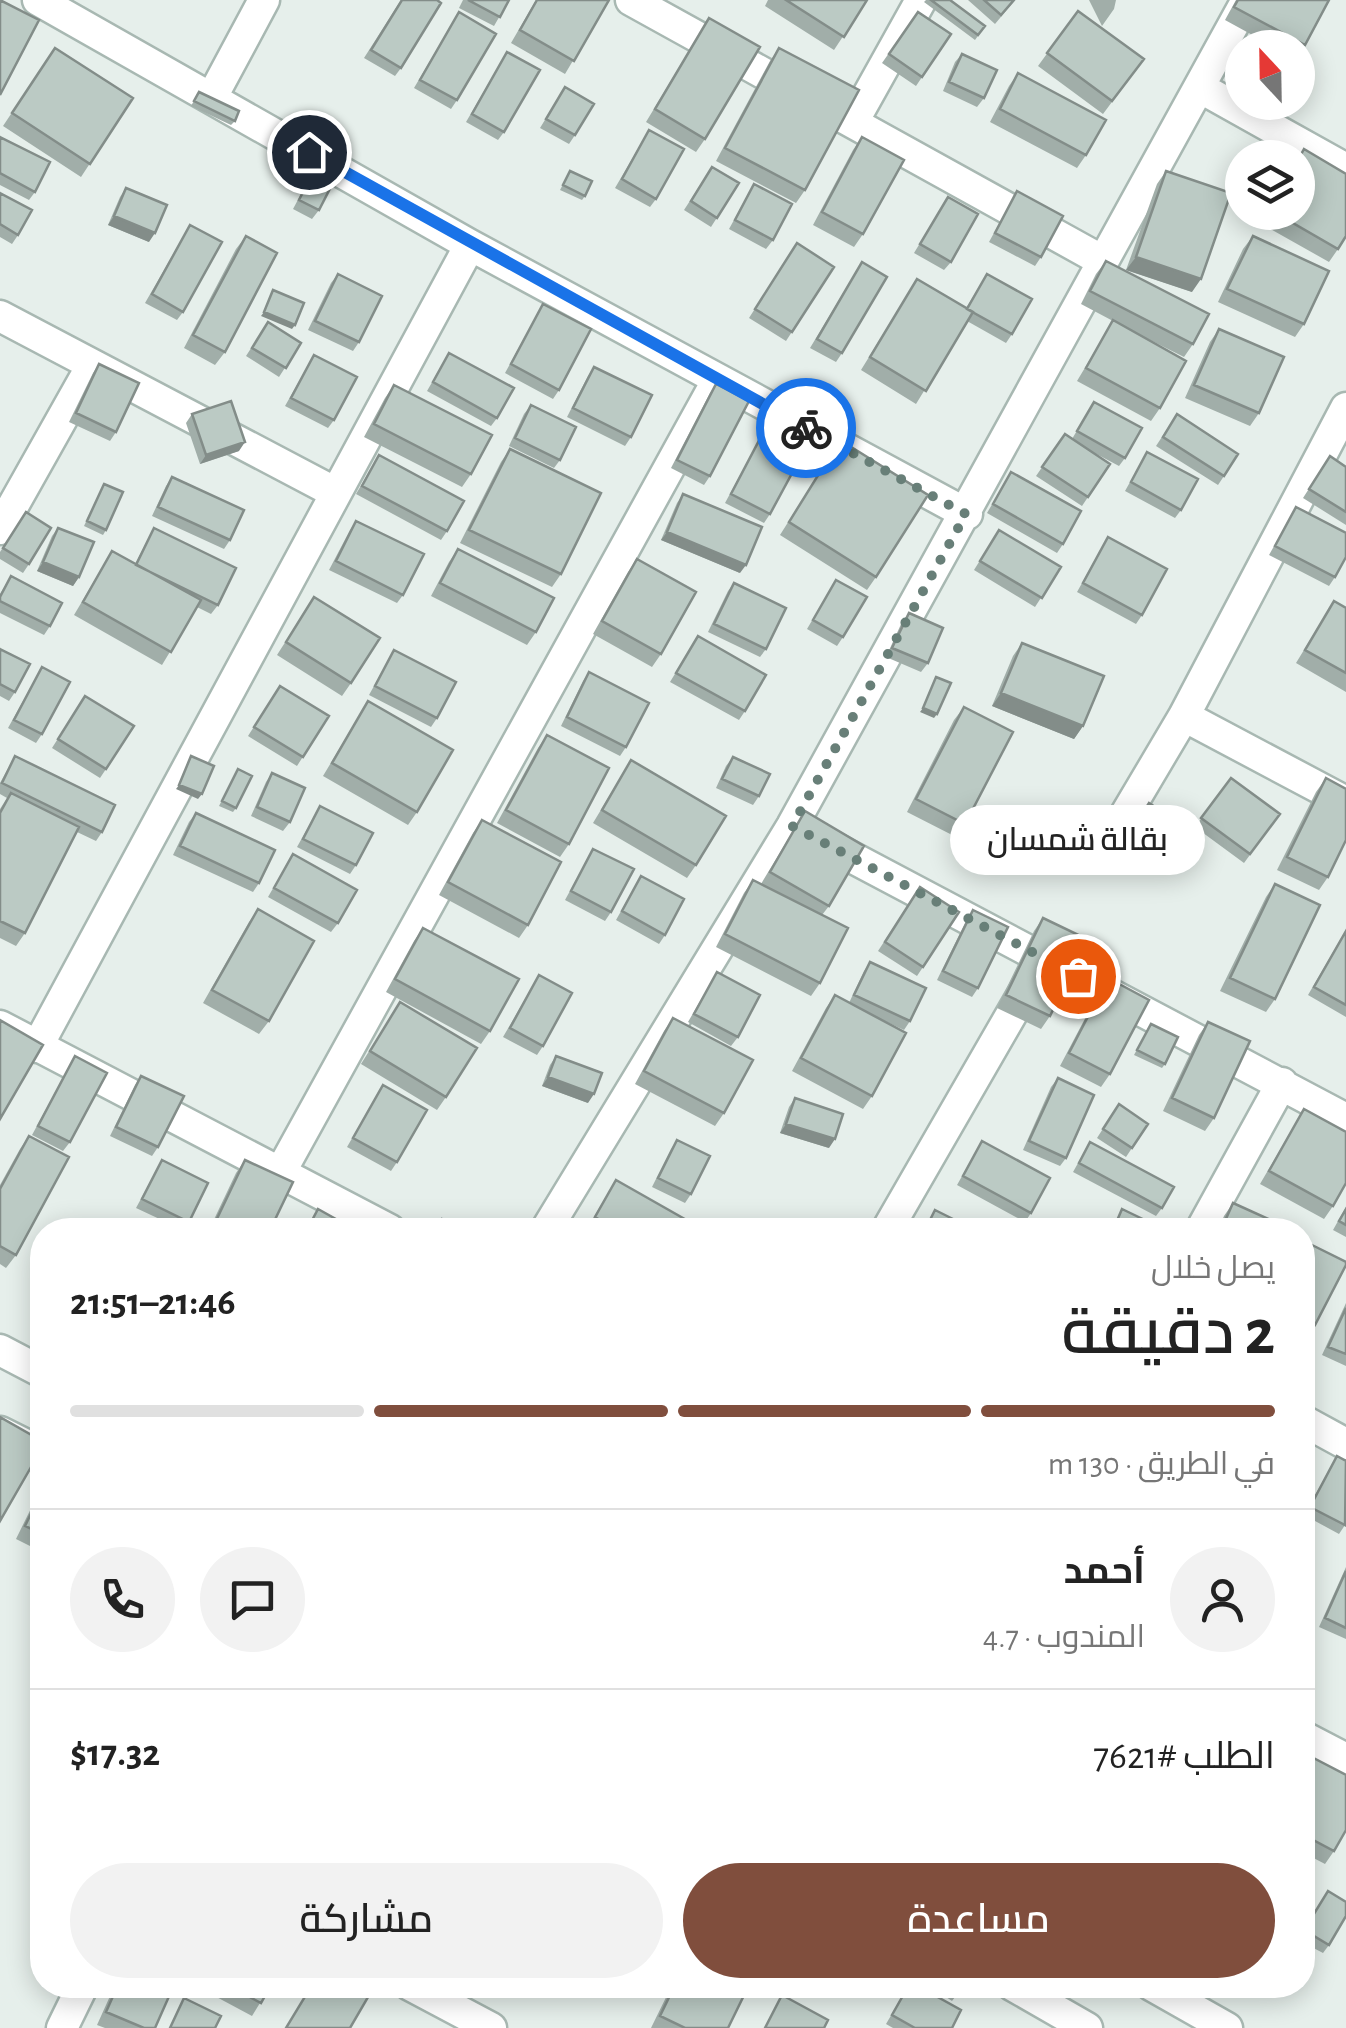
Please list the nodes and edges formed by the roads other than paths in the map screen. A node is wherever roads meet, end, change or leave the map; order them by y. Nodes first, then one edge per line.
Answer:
1 (38, 0) edge
2 (264, 0) edge
3 (631, 0) edge
4 (921, 0) edge
5 (1247, 0) edge
6 (1199, 87) junction
7 (212, 97) junction
8 (854, 122) junction
9 (1346, 169) edge
10 (470, 245) junction
11 (1101, 260) junction
12 (0, 316) edge
13 (91, 367) junction
14 (717, 380) junction
15 (1346, 408) edge
16 (1311, 472) junction
17 (1346, 492) edge
18 (336, 494) junction
19 (966, 514) junction
20 (0, 529) edge
21 (1184, 716) junction
22 (1346, 802) edge
23 (1120, 824) dead end
24 (792, 826) junction
25 (1044, 958) junction
26 (0, 1026) edge
27 (37, 1047) junction
28 (1282, 1083) junction
29 (1346, 1119) edge
30 (280, 1173) junction
31 (367, 1218) edge
32 (553, 1218) edge
33 (894, 1218) edge
34 (1208, 1218) edge
35 (0, 1350) edge
36 (30, 1366) edge
37 (1315, 1427) edge
38 (0, 1432) edge
39 (1346, 1444) edge
40 (30, 1447) edge
41 (1315, 1743) edge
42 (1346, 1760) edge
43 (77, 1998) edge
44 (434, 1998) edge
45 (1035, 1998) edge
46 (1175, 1998) edge
47 (62, 2028) edge
48 (491, 2028) edge
49 (1087, 2028) edge
50 (1227, 2028) edge

1 - 7 street
2 - 7 street
3 - 8 street
4 - 8 street
5 - 6 street
6 - 9 street
6 - 11 street
7 - 10 street
8 - 11 street
10 - 14 street
10 - 18 street
11 - 19 street
12 - 13 street
13 - 18 street
13 - 20 street
14 - 19 street
14 - 30 street
15 - 16 street
16 - 17 street
16 - 21 street
18 - 27 street
19 - 24 street
21 - 22 street
21 - 23 street
24 - 25 street
24 - 32 street
25 - 28 street
25 - 33 street
26 - 27 street
27 - 30 street
28 - 29 street
28 - 34 street
30 - 31 street
35 - 36 street
37 - 39 street
38 - 40 street
41 - 42 street
43 - 47 street
44 - 48 street
45 - 49 street
46 - 50 street

